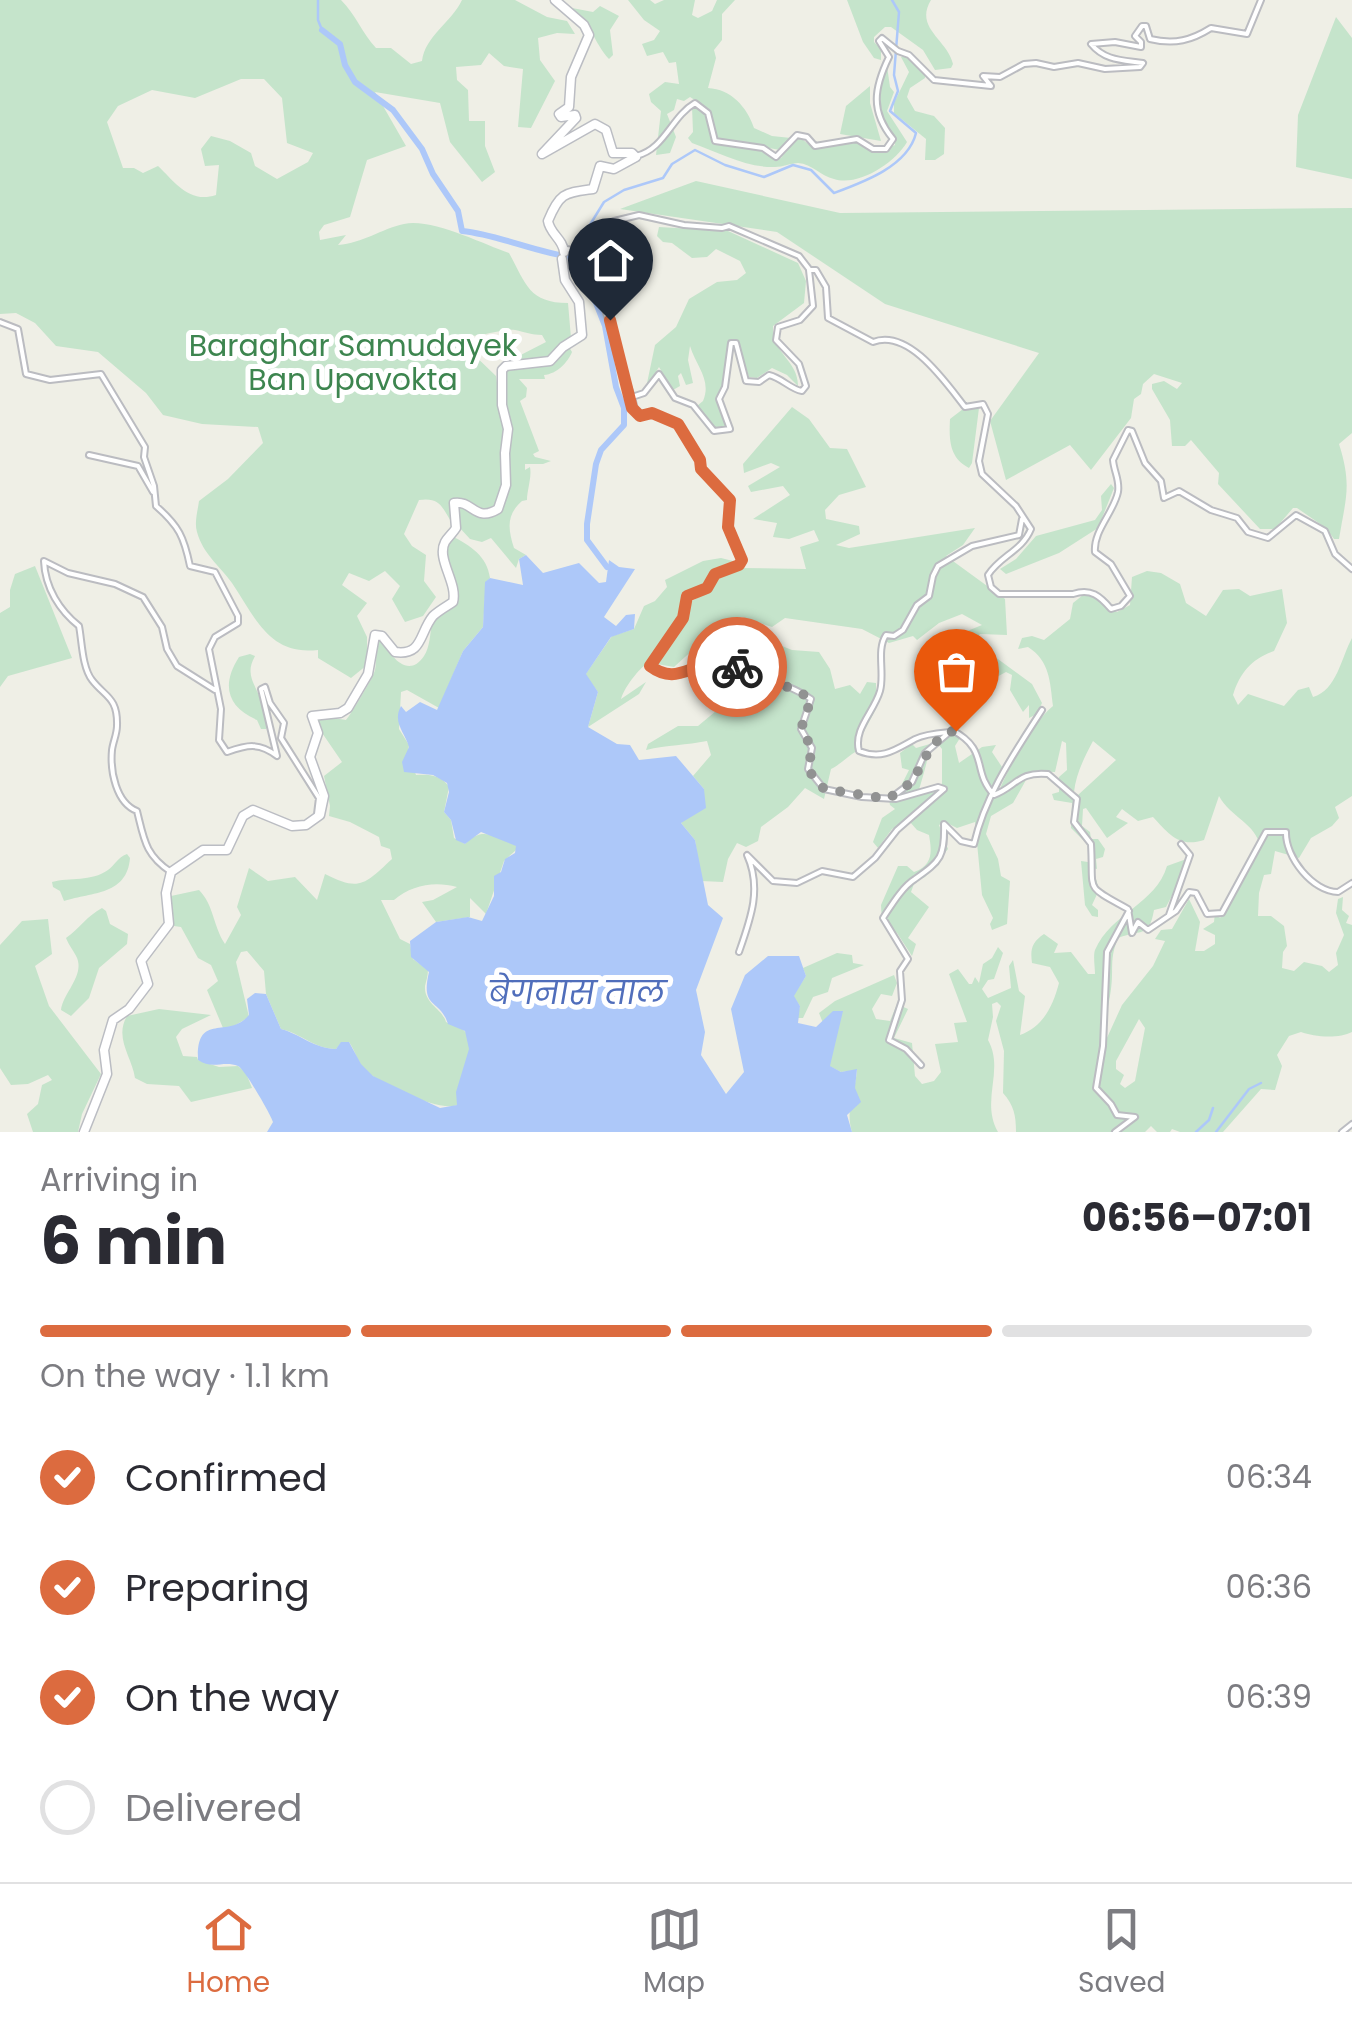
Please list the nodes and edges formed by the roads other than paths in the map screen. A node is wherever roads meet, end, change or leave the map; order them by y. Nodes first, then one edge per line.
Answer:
1 (555, 0) edge
2 (1260, 0) edge
3 (636, 156) junction
4 (614, 222) dead end
5 (563, 253) junction
6 (810, 270) junction
7 (0, 322) edge
8 (632, 397) junction
9 (88, 455) dead end
10 (154, 492) junction
11 (1022, 519) junction
12 (1352, 569) edge
13 (215, 690) junction
14 (1042, 710) dead end
15 (949, 732) junction
16 (994, 795) junction
17 (888, 799) junction
18 (316, 818) junction
19 (1180, 844) dead end
20 (171, 872) junction
21 (1352, 883) edge
22 (1129, 910) junction
23 (1169, 915) junction
24 (739, 952) dead end
25 (921, 1065) dead end
26 (1352, 1124) edge
27 (84, 1132) edge
28 (1115, 1132) edge
29 (1342, 1132) edge

1 - 3 main road
2 - 3 street
3 - 5 main road
4 - 6 street
5 - 8 street
5 - 18 main road
6 - 8 street
6 - 11 street
7 - 10 street
8 - 17 street
9 - 10 street
10 - 13 street
11 - 12 street
11 - 15 street
13 - 18 street
13 - 20 street
14 - 16 street
15 - 16 street
15 - 17 street
16 - 22 street
16 - 25 street
17 - 24 street
18 - 20 main road
19 - 23 street
20 - 27 main road
21 - 23 street
22 - 23 street
22 - 28 street
26 - 29 street

